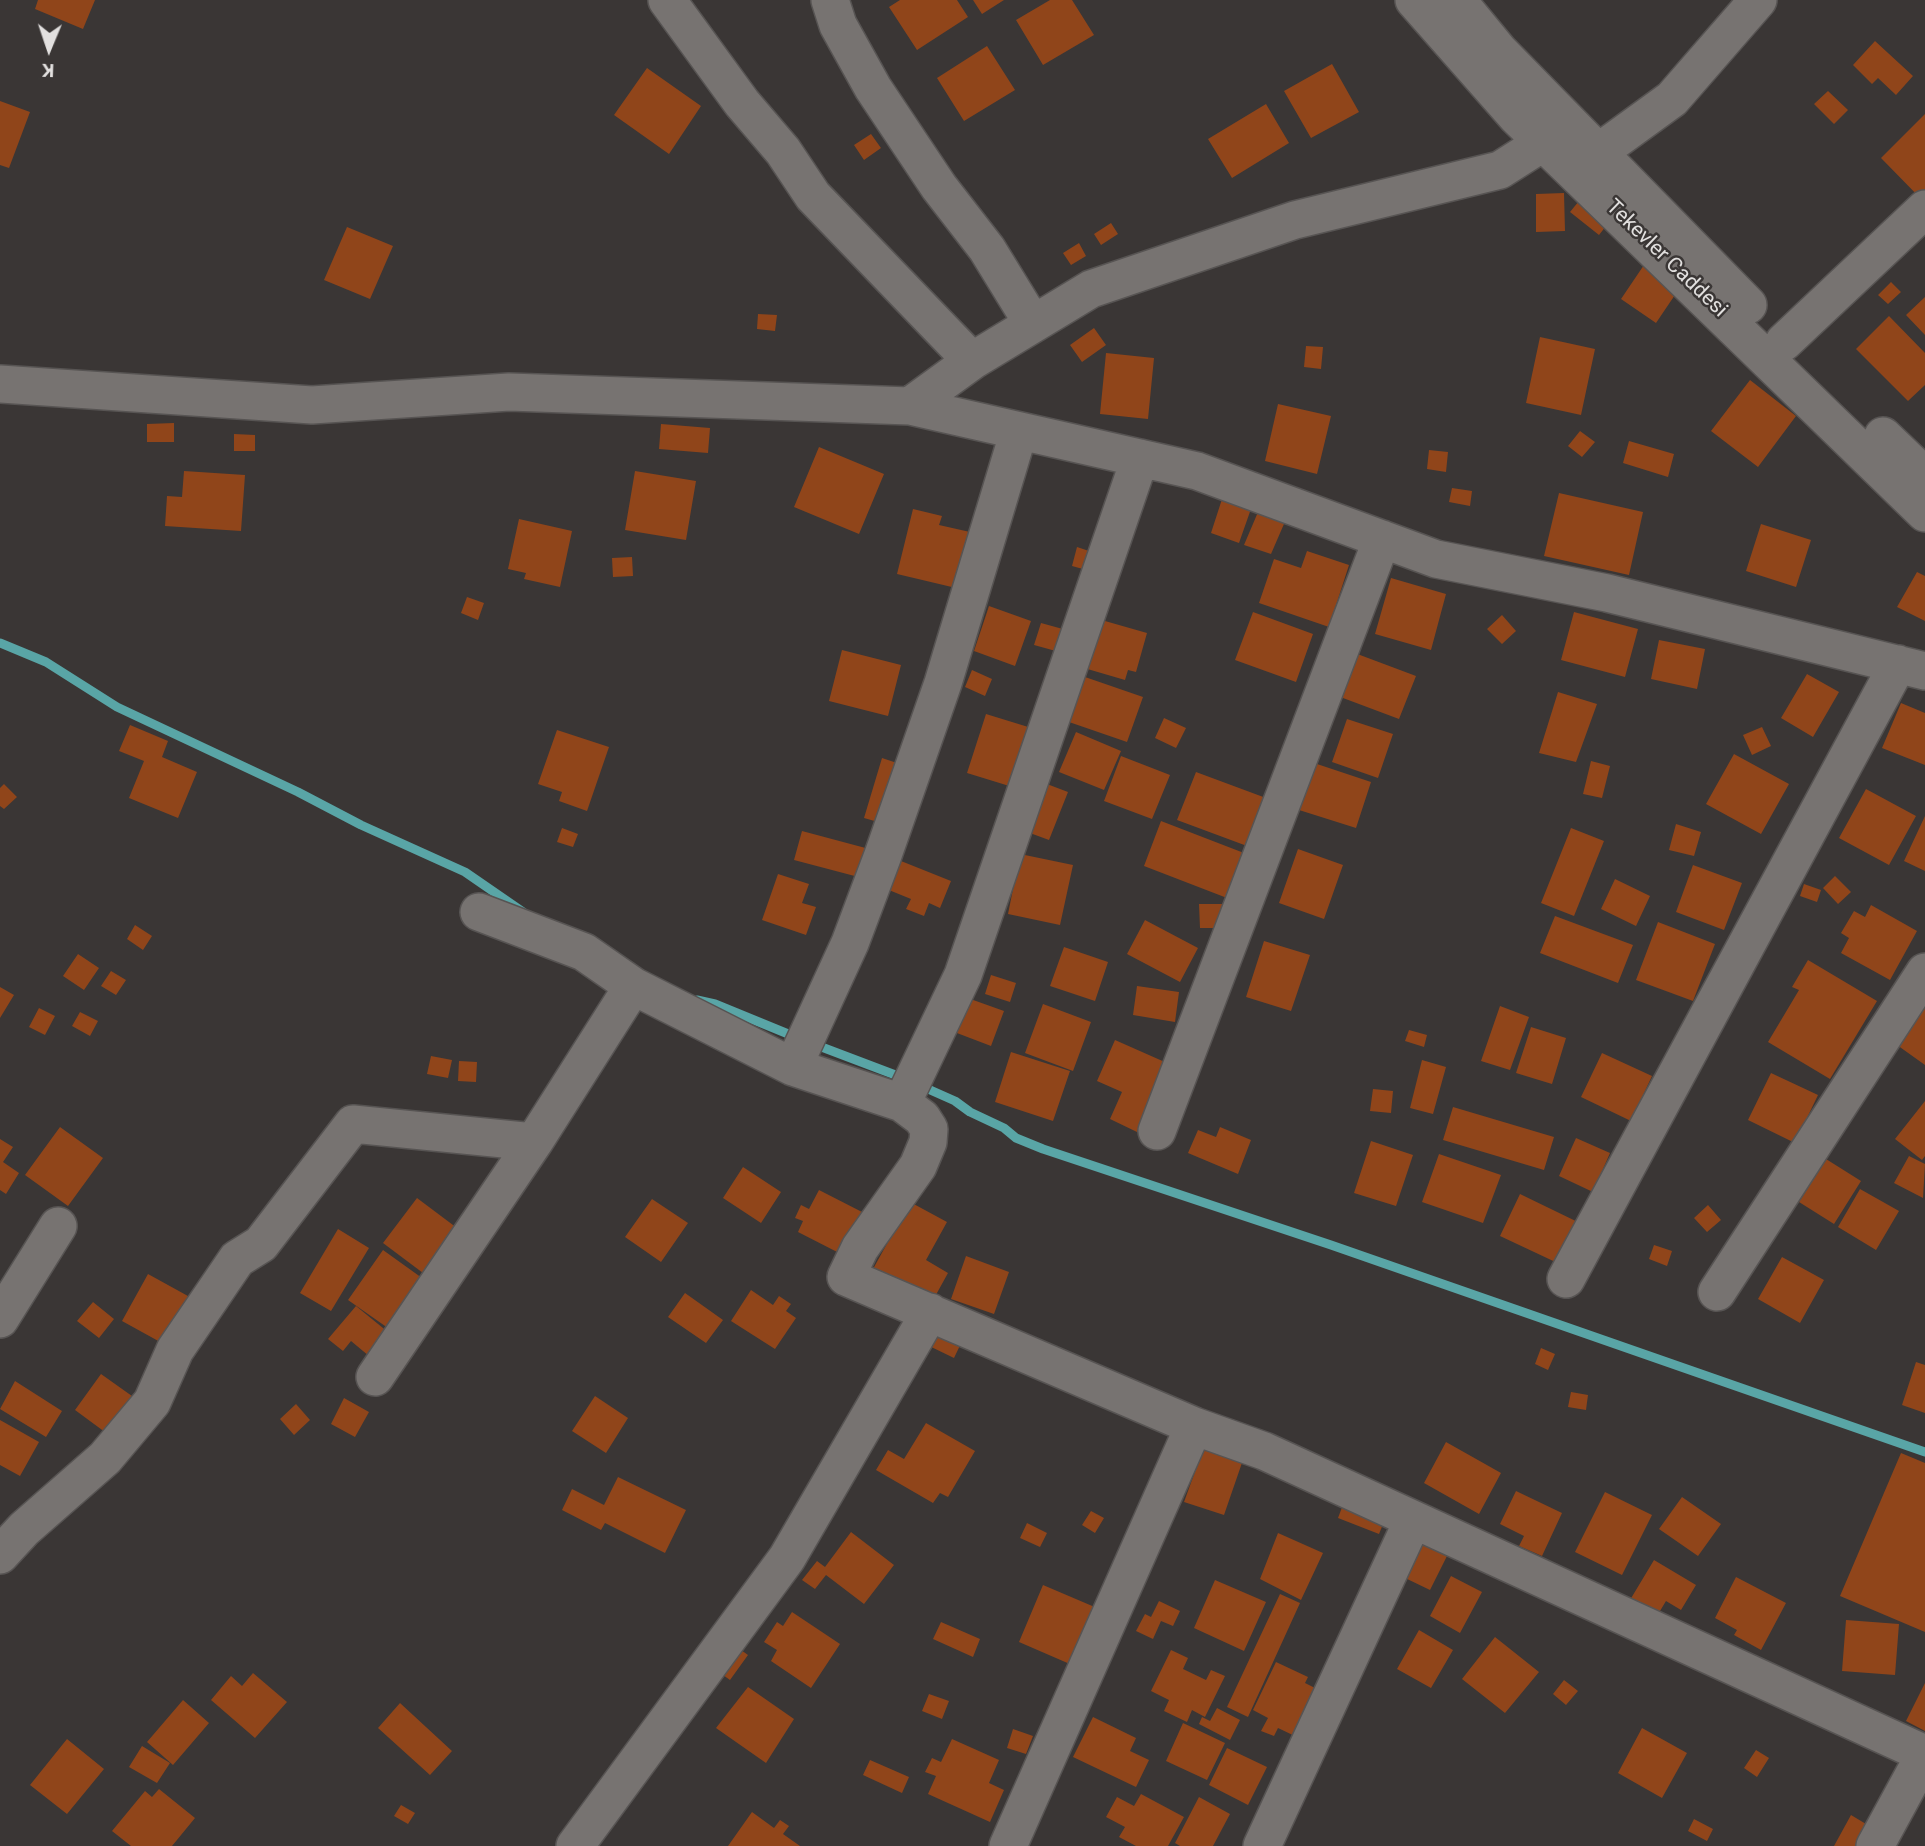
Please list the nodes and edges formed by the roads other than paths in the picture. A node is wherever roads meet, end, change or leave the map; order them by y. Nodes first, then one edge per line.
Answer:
1 (667, 0) edge
2 (830, 0) edge
3 (1414, 0) edge
4 (1457, 0) edge
5 (1758, 0) edge
6 (1544, 142) junction
7 (1599, 152) junction
8 (1925, 209) edge
9 (1033, 324) junction
10 (1784, 342) junction
11 (972, 361) junction
12 (0, 384) edge
13 (910, 406) junction
14 (1019, 431) junction
15 (1140, 458) junction
16 (1925, 476) edge
17 (1925, 513) edge
18 (1382, 539) junction
19 (1911, 667) edge
20 (479, 912) dead end
21 (1925, 972) edge
22 (633, 986) junction
23 (793, 1067) junction
24 (902, 1103) junction
25 (1157, 1131) dead end
26 (534, 1142) junction
27 (58, 1226) dead end
28 (1566, 1279) dead end
29 (1717, 1292) dead end
30 (930, 1312) junction
31 (0, 1320) edge
32 (375, 1377) dead end
33 (1194, 1426) junction
34 (1413, 1520) junction
35 (0, 1555) edge
36 (1925, 1754) edge
37 (575, 1846) edge
38 (1008, 1846) edge
39 (1262, 1846) edge
40 (1875, 1846) edge

1 - 11 street
2 - 9 street
3 - 6 street, Tekevler Caddesi
4 - 7 street
5 - 7 street
6 - 7 street
6 - 9 street
6 - 17 street, Tekevler Caddesi
7 - 10 street
8 - 10 street
9 - 11 street
10 - 16 street
11 - 13 street
12 - 13 street
13 - 14 street
14 - 15 street
14 - 23 street
15 - 18 street
15 - 24 street
18 - 19 street
18 - 25 street
19 - 28 street
20 - 22 street
21 - 29 street
22 - 23 street
22 - 26 street
23 - 24 street
24 - 30 street
26 - 32 street
26 - 35 street
27 - 31 street
30 - 33 street
30 - 37 street
33 - 34 street
33 - 38 street
34 - 36 street
34 - 39 street
36 - 40 street

